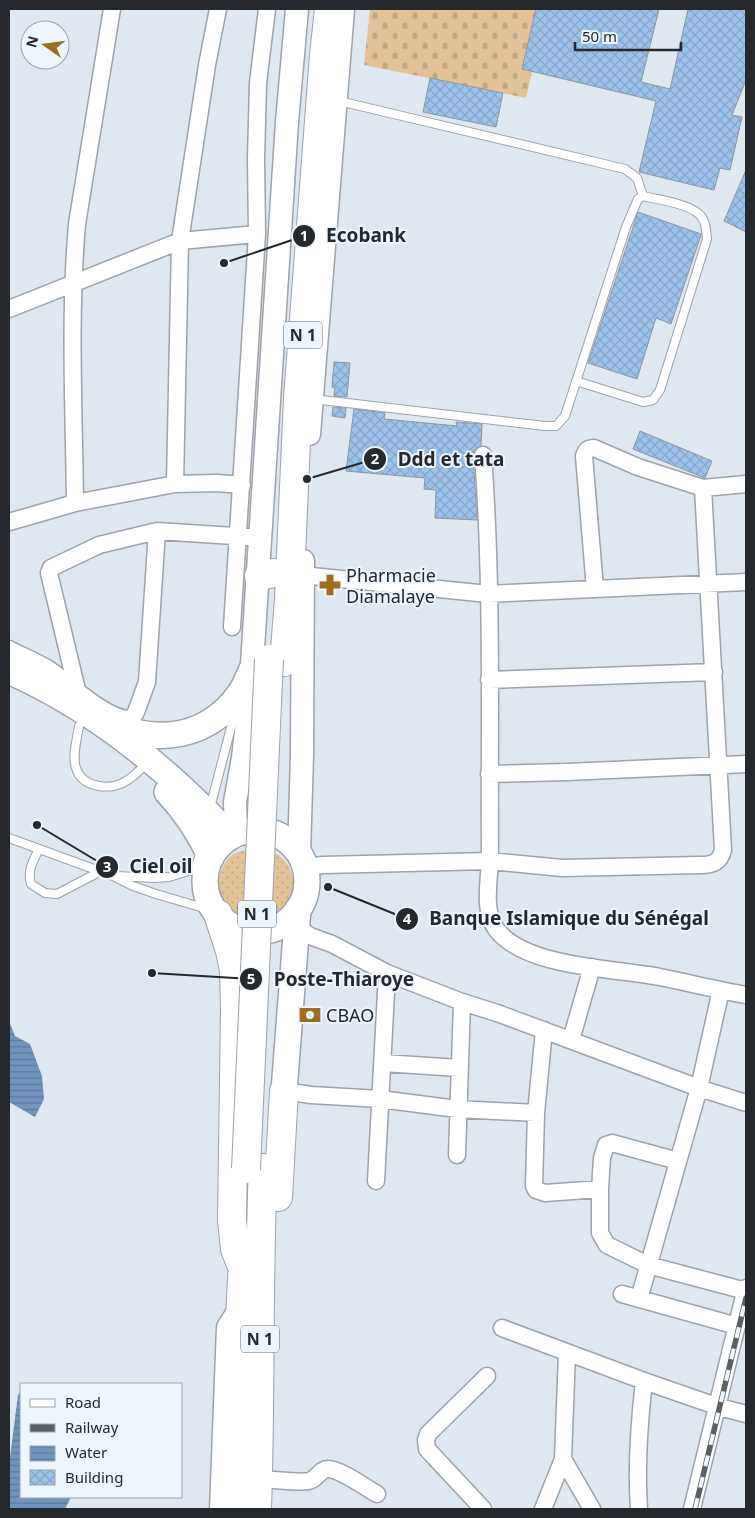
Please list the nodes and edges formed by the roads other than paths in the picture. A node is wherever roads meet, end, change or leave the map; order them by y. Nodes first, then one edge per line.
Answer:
1 (112, 9) edge
2 (218, 9) edge
3 (266, 9) edge
4 (297, 9) edge
5 (312, 9) edge
6 (329, 9) edge
7 (343, 9) edge
8 (334, 100) junction
9 (643, 196) junction
10 (257, 234) junction
11 (180, 241) junction
12 (72, 284) junction
13 (9, 309) edge
14 (576, 382) junction
15 (305, 398) junction
16 (483, 456) dead end
17 (175, 484) junction
18 (746, 484) edge
19 (242, 485) junction
20 (703, 488) junction
21 (75, 503) junction
22 (9, 522) edge
23 (158, 531) junction
24 (238, 536) junction
25 (261, 540) junction
26 (282, 575) junction
27 (746, 582) edge
28 (708, 584) junction
29 (595, 589) junction
30 (488, 594) junction
31 (232, 627) dead end
32 (9, 649) edge
33 (268, 663) junction
34 (9, 671) edge
35 (714, 672) junction
36 (489, 680) junction
37 (9, 688) edge
38 (77, 690) junction
39 (242, 692) junction
40 (79, 726) junction
41 (109, 728) junction
42 (746, 764) edge
43 (718, 766) junction
44 (141, 769) junction
45 (489, 774) junction
46 (233, 836) junction
47 (9, 838) edge
48 (205, 843) junction
49 (40, 849) junction
50 (302, 861) junction
51 (490, 861) junction
52 (101, 871) junction
53 (114, 876) junction
54 (216, 913) junction
55 (294, 919) junction
56 (592, 968) junction
57 (387, 973) junction
58 (721, 990) junction
59 (746, 995) edge
60 (462, 1002) junction
61 (544, 1030) junction
62 (571, 1040) junction
63 (383, 1063) junction
64 (459, 1068) junction
65 (699, 1088) junction
66 (284, 1091) junction
67 (380, 1099) junction
68 (746, 1104) edge
69 (457, 1109) junction
70 (536, 1113) junction
71 (457, 1155) dead end
72 (678, 1161) junction
73 (376, 1182) dead end
74 (600, 1189) junction
75 (648, 1265) junction
76 (251, 1267) junction
77 (746, 1290) edge
78 (622, 1294) dead end
79 (639, 1299) junction
80 (241, 1302) junction
81 (737, 1326) junction
82 (502, 1328) dead end
83 (567, 1353) junction
84 (487, 1376) dead end
85 (644, 1381) junction
86 (716, 1406) junction
87 (746, 1414) edge
88 (563, 1460) junction
89 (258, 1479) junction
90 (377, 1494) dead end
91 (218, 1509) edge
92 (232, 1509) edge
93 (257, 1509) edge
94 (483, 1509) edge
95 (543, 1509) edge
96 (592, 1509) edge
97 (639, 1509) edge
98 (692, 1509) edge

1 - 12 street
2 - 11 street
3 - 10 street
4 - 25 street
5 - 26 highway, N 1
6 - 15 highway, N 1
7 - 8 street
8 - 9 lane
8 - 15 street
9 - 14 lane
9 - 14 lane
10 - 11 street
10 - 19 street
11 - 12 street
11 - 17 street
12 - 13 street
12 - 21 street
14 - 15 lane
15 - 26 highway, N 1
16 - 30 street
17 - 19 street
17 - 21 street
18 - 20 street
19 - 24 street
20 - 28 street
20 - 29 street
21 - 22 street
23 - 24 street
23 - 38 street
23 - 38 street
24 - 25 street
24 - 31 street
25 - 26 street
26 - 30 street
26 - 33 highway, N 1
26 - 50 street
27 - 28 street
28 - 29 street
28 - 35 street
29 - 30 street
30 - 36 street
32 - 38 street
33 - 39 main road
33 - 46 street
33 - 76 highway, N 1, bridge
34 - 41 main road
35 - 36 street
35 - 43 street
36 - 45 street
37 - 40 main road
39 - 41 main road
39 - 48 lane
40 - 44 main road
40 - 44 lane
41 - 48 main road
42 - 43 street
43 - 45 street
43 - 51 street
44 - 48 main road
45 - 51 street
46 - 48 main road
46 - 50 main road
47 - 49 lane
48 - 53 lane
48 - 54 main road
49 - 52 lane
49 - 52 lane
50 - 51 street
50 - 55 main road
51 - 56 street
52 - 53 lane
53 - 54 lane
54 - 55 main road
54 - 76 highway
55 - 57 street
55 - 66 main road
56 - 58 street
56 - 62 street
57 - 60 street
57 - 63 street
58 - 59 street
58 - 65 street
60 - 61 street
60 - 64 street
61 - 62 street
61 - 70 street
62 - 65 street
63 - 64 street
63 - 67 street
64 - 69 street
65 - 68 street
65 - 72 street
66 - 67 street
66 - 76 highway
67 - 69 street
67 - 73 street
69 - 70 street
69 - 71 street
70 - 74 street
72 - 74 street
72 - 75 street
74 - 75 street
75 - 77 street
75 - 79 street
76 - 80 highway, N 1
76 - 89 highway, N 1
77 - 81 street
78 - 79 street
79 - 81 street
80 - 91 street
80 - 92 highway, N 1
81 - 86 street
82 - 83 street
83 - 85 street
83 - 88 street
84 - 94 street
85 - 86 street
85 - 97 street
86 - 87 street
86 - 98 street
88 - 95 street
88 - 96 street
89 - 90 street
89 - 93 highway, N 1

